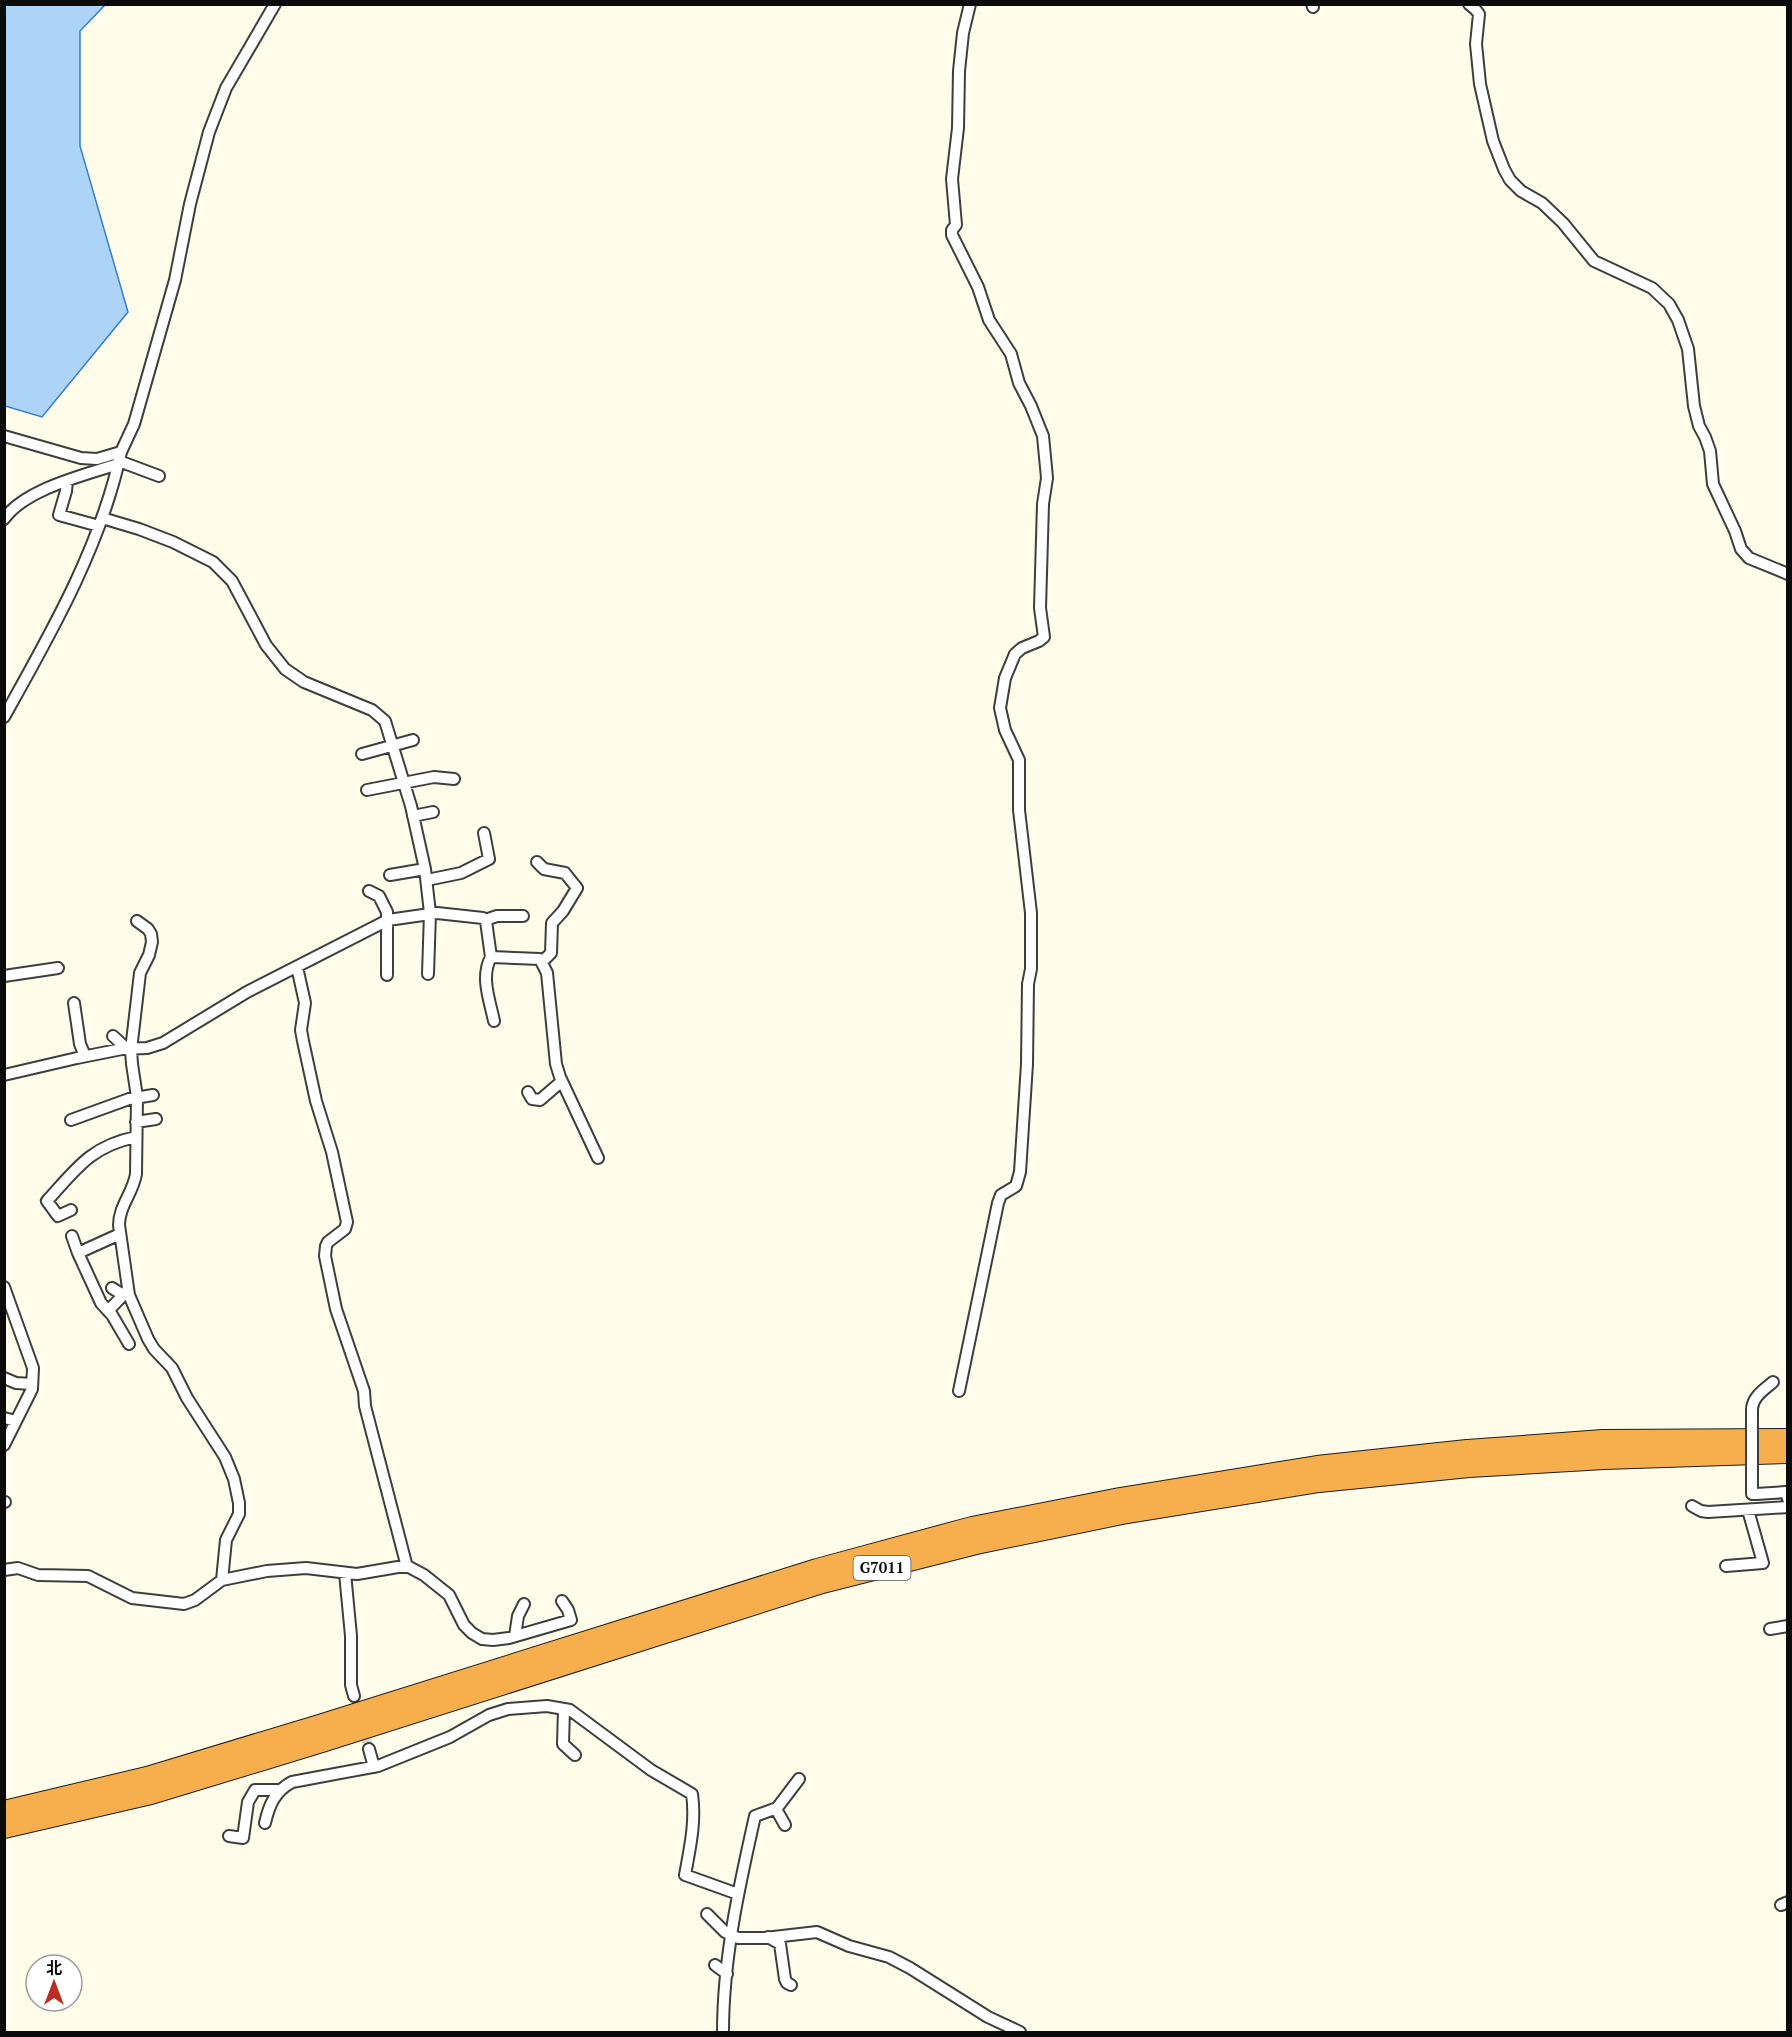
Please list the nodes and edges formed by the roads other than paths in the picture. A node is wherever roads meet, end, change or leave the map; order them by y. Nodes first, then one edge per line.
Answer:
1 (274, 4) edge
2 (970, 4) edge
3 (1469, 4) edge
4 (4, 436) edge
5 (119, 459) junction
6 (159, 476) dead end
7 (67, 481) junction
8 (4, 519) edge
9 (101, 522) junction
10 (1788, 574) edge
11 (4, 717) edge
12 (413, 740) dead end
13 (393, 745) junction
14 (362, 754) dead end
15 (454, 779) dead end
16 (404, 782) junction
17 (367, 790) dead end
18 (433, 812) dead end
19 (413, 816) junction
20 (484, 833) dead end
21 (537, 862) dead end
22 (390, 875) dead end
23 (426, 875) junction
24 (369, 891) dead end
25 (430, 913) junction
26 (523, 916) dead end
27 (387, 920) junction
28 (485, 920) junction
29 (137, 921) dead end
30 (490, 957) junction
31 (542, 962) junction
32 (297, 967) junction
33 (57, 968) dead end
34 (429, 974) dead end
35 (387, 975) dead end
36 (4, 976) edge
37 (74, 1003) dead end
38 (494, 1021) dead end
39 (113, 1036) dead end
40 (129, 1050) junction
41 (85, 1056) junction
42 (4, 1076) edge
43 (562, 1081) junction
44 (528, 1092) dead end
45 (153, 1095) dead end
46 (137, 1097) junction
47 (156, 1119) dead end
48 (71, 1120) dead end
49 (136, 1122) junction
50 (136, 1137) junction
51 (598, 1158) dead end
52 (71, 1210) dead end
53 (120, 1234) junction
54 (72, 1236) dead end
55 (78, 1253) junction
56 (4, 1287) edge
57 (112, 1288) dead end
58 (126, 1292) junction
59 (9, 1310) edge
60 (108, 1311) junction
61 (129, 1344) dead end
62 (4, 1378) edge
63 (1773, 1382) dead end
64 (32, 1384) junction
65 (959, 1391) dead end
66 (4, 1418) edge
67 (16, 1421) junction
68 (1788, 1439) edge
69 (4, 1445) edge
70 (1788, 1453) edge
71 (1788, 1499) edge
72 (1692, 1506) dead end
73 (1788, 1507) edge
74 (1748, 1510) junction
75 (1726, 1566) dead end
76 (407, 1568) junction
77 (4, 1570) edge
78 (345, 1573) junction
79 (222, 1580) junction
80 (562, 1601) dead end
81 (524, 1604) dead end
82 (1788, 1626) edge
83 (1770, 1629) dead end
84 (515, 1636) junction
85 (354, 1696) tunnel mouth
86 (564, 1709) junction
87 (369, 1749) tunnel mouth
88 (575, 1755) dead end
89 (374, 1767) junction
90 (799, 1779) dead end
91 (267, 1789) junction
92 (280, 1790) junction
93 (270, 1804) junction
94 (776, 1809) junction
95 (4, 1810) edge
96 (266, 1823) dead end
97 (785, 1825) dead end
98 (4, 1828) edge
99 (229, 1836) dead end
100 (738, 1894) junction
101 (707, 1914) dead end
102 (730, 1936) junction
103 (768, 1937) junction
104 (715, 1965) dead end
105 (727, 1974) junction
106 (791, 1985) dead end
107 (723, 2032) edge
108 (1020, 2032) edge

1 - 5 street
2 - 65 street
3 - 10 street
4 - 5 street
5 - 6 street
5 - 7 street
5 - 9 street
7 - 8 street
7 - 9 street
9 - 11 street
9 - 13 street
12 - 13 street
13 - 14 street
13 - 16 street
15 - 16 street
16 - 17 street
16 - 19 street
18 - 19 street
19 - 23 street
20 - 23 street
21 - 31 street
22 - 23 street
23 - 25 street
24 - 27 street
25 - 27 street
25 - 28 street
25 - 34 street
26 - 28 street
27 - 32 street
27 - 35 street
28 - 30 street
29 - 40 street
30 - 31 street
30 - 38 street
31 - 43 street
32 - 40 street
32 - 76 street
33 - 36 street
37 - 41 street
39 - 40 street
40 - 41 street
40 - 46 street
41 - 42 street
43 - 44 street
43 - 51 street
45 - 46 street
46 - 48 street
46 - 49 street
47 - 49 street
49 - 50 street
50 - 52 street
50 - 53 street
53 - 55 street
53 - 58 street
54 - 55 street
55 - 60 street
56 - 59 street
57 - 58 street
58 - 60 street
58 - 79 street
59 - 64 street
60 - 61 street
62 - 64 street
63 - 71 street, bridge
64 - 67 street
66 - 67 street
67 - 69 street
68 - 95 highway, G7011
70 - 98 highway, G7011
72 - 74 street
73 - 74 street
74 - 75 street
76 - 78 street
76 - 84 street
77 - 79 street
78 - 79 street
78 - 85 street
80 - 84 street
81 - 84 street
82 - 83 street
86 - 88 street
86 - 89 street
86 - 100 street
87 - 89 street
89 - 92 street
90 - 94 street
91 - 92 street
91 - 93 street
91 - 99 street
92 - 93 street
93 - 96 street
94 - 97 street
94 - 100 street
100 - 102 street
101 - 102 street
102 - 103 street
102 - 105 street
103 - 106 street
103 - 108 street
104 - 105 street
105 - 107 street

